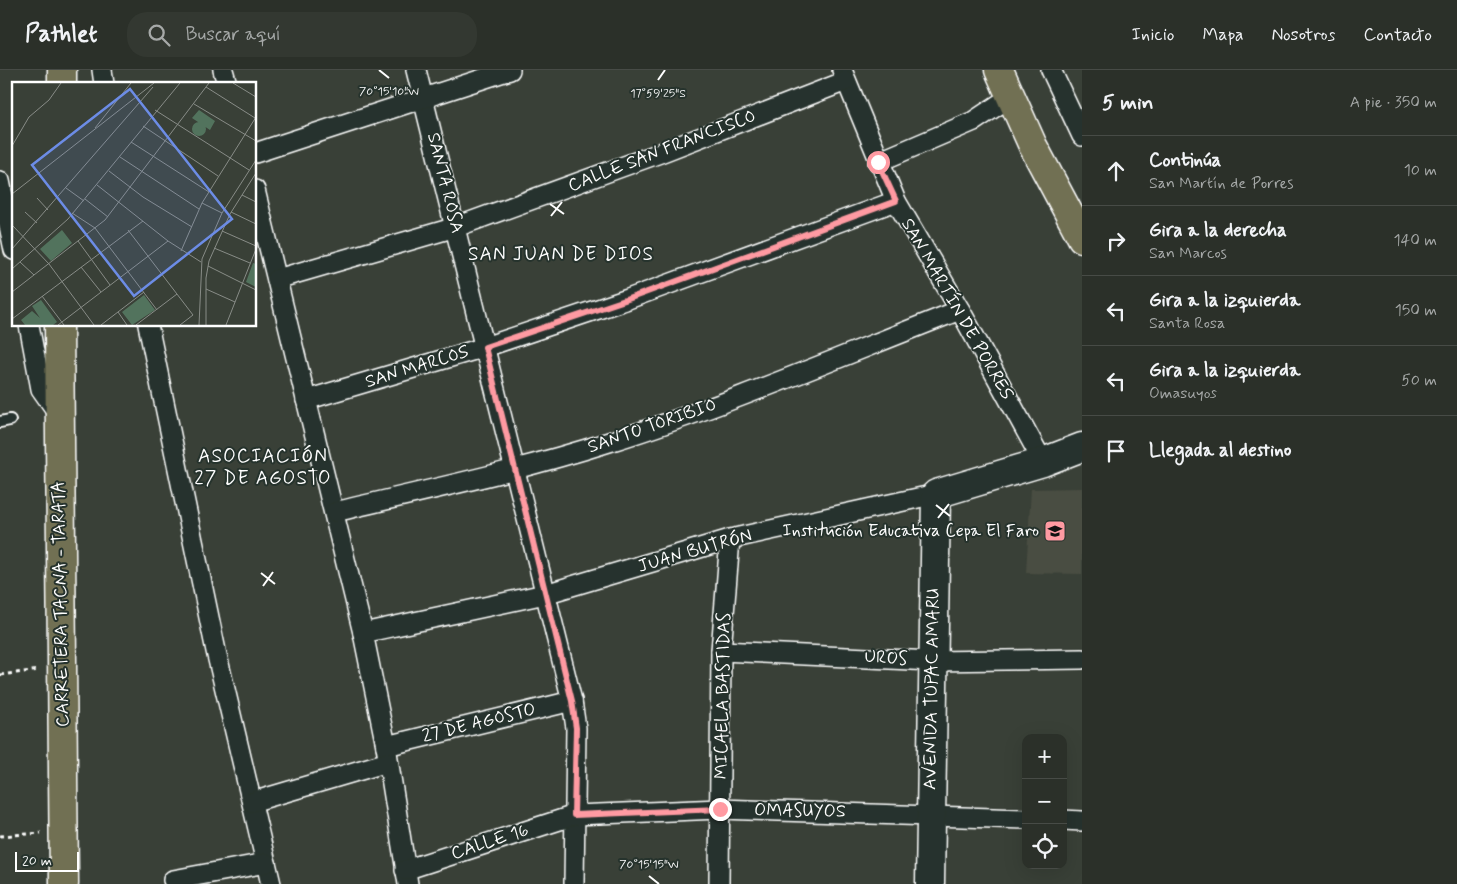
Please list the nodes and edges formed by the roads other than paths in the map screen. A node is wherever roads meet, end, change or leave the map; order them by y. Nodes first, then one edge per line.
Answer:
1 (416, 70) edge
2 (510, 70) edge
3 (999, 70) edge
4 (1051, 70) edge
5 (844, 75) edge
6 (1010, 97) junction
7 (424, 98) junction
8 (1082, 136) edge
9 (256, 153) edge
10 (878, 162) junction
11 (0, 181) edge
12 (256, 194) edge
13 (896, 201) junction
14 (456, 226) junction
15 (1082, 238) edge
16 (12, 240) edge
17 (277, 279) junction
18 (960, 310) junction
19 (29, 326) edge
20 (59, 326) edge
21 (148, 326) edge
22 (485, 347) junction
23 (306, 400) junction
24 (58, 414) junction
25 (1082, 447) edge
26 (1042, 462) junction
27 (515, 470) junction
28 (936, 494) junction
29 (335, 512) junction
30 (730, 539) junction
31 (545, 594) junction
32 (363, 633) junction
33 (721, 651) junction
34 (1082, 659) edge
35 (932, 660) junction
36 (572, 701) junction
37 (387, 754) junction
38 (252, 802) junction
39 (720, 809) junction
40 (931, 814) junction
41 (574, 815) junction
42 (1022, 819) edge
43 (1067, 820) edge
44 (1082, 821) edge
45 (266, 863) junction
46 (407, 877) edge
47 (173, 880) dead end
48 (64, 884) edge
49 (270, 884) edge
50 (574, 884) edge
51 (719, 884) edge
52 (930, 884) edge

1 - 7 street, SANTA ROSA
2 - 7 street
3 - 6 highway
4 - 8 street
5 - 10 street, SAN MARTÍN DE PORRES
5 - 14 street, CALLE SAN FRANCISCO
6 - 10 street
6 - 15 highway
7 - 9 street
7 - 14 street, SANTA ROSA
10 - 13 street, SAN MARTÍN DE PORRES
11 - 16 street
12 - 17 street
13 - 18 street, SAN MARTÍN DE PORRES
13 - 22 street, SAN MARCOS
14 - 17 street, CALLE SAN FRANCISCO
14 - 22 street, SANTA ROSA
17 - 23 street
18 - 26 street, SAN MARTÍN DE PORRES
18 - 27 street, SANTO TORIBIO
19 - 24 street
20 - 24 highway, CARRETERA TACNA - TARATA
21 - 38 street
22 - 23 street, SAN MARCOS
22 - 27 street, SANTA ROSA
23 - 29 street
24 - 48 highway, CARRETERA TACNA - TARATA
25 - 26 street, JUAN BUTRÓN
26 - 28 street, JUAN BUTRÓN
27 - 29 street, SANTO TORIBIO
27 - 31 street, SANTA ROSA
28 - 30 street, JUAN BUTRÓN
28 - 35 street, AVENIDA TUPAC AMARU
29 - 32 street
30 - 31 street, JUAN BUTRÓN
30 - 33 street, MICAELA BASTIDAS
31 - 32 street, JUAN BUTRÓN
31 - 36 street, SANTA ROSA
32 - 37 street
33 - 35 street, UROS
33 - 39 street, MICAELA BASTIDAS
34 - 35 street, UROS
35 - 40 street, AVENIDA TUPAC AMARU
36 - 37 street, 27 DE AGOSTO
36 - 41 street, SANTA ROSA
37 - 38 street, 27 DE AGOSTO
37 - 46 street
38 - 45 street
39 - 40 street, OMASUYOS
39 - 41 street, OMASUYOS
39 - 51 street, MICAELA BASTIDAS
40 - 42 street, OMASUYOS
40 - 52 street, AVENIDA TUPAC AMARU
41 - 46 street, CALLE 16
41 - 50 street, SANTA ROSA
43 - 44 street
45 - 47 street
45 - 49 street

